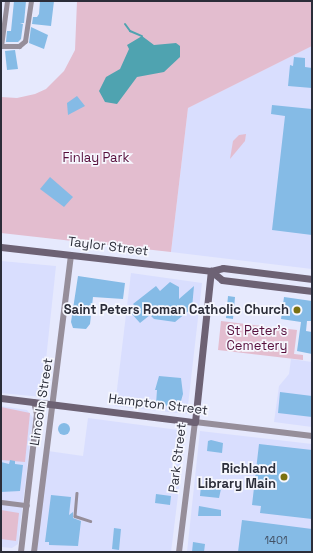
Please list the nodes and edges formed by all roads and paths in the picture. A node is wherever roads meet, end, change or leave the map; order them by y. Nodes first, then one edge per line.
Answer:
1 (6, 1) edge
2 (31, 1) edge
3 (1, 46) edge
4 (1, 246) edge
5 (71, 255) junction
6 (212, 271) junction
7 (312, 279) edge
8 (312, 290) edge
9 (1, 398) edge
10 (34, 402) junction
11 (54, 405) junction
12 (195, 422) junction
13 (312, 436) edge
14 (77, 493) dead end
15 (1, 502) edge
16 (27, 505) junction
17 (90, 521) dead end
18 (21, 552) edge
19 (34, 552) edge
20 (179, 552) edge

1 - 3 street
2 - 3 street
4 - 5 main road, Taylor Street
5 - 6 main road, Taylor Street
5 - 11 street, Lincoln Street
6 - 7 main road, Taylor Street
6 - 8 main road, Taylor Street
6 - 12 main road, Park Street
9 - 10 main road, Hampton Street
10 - 11 main road, Hampton Street
10 - 16 street, Lincoln Street
11 - 12 main road, Hampton Street
11 - 19 street, Lincoln Street
12 - 13 street, Hampton Street
12 - 20 street, Park Street
14 - 17 lane
15 - 16 street
16 - 18 street, Lincoln Street

